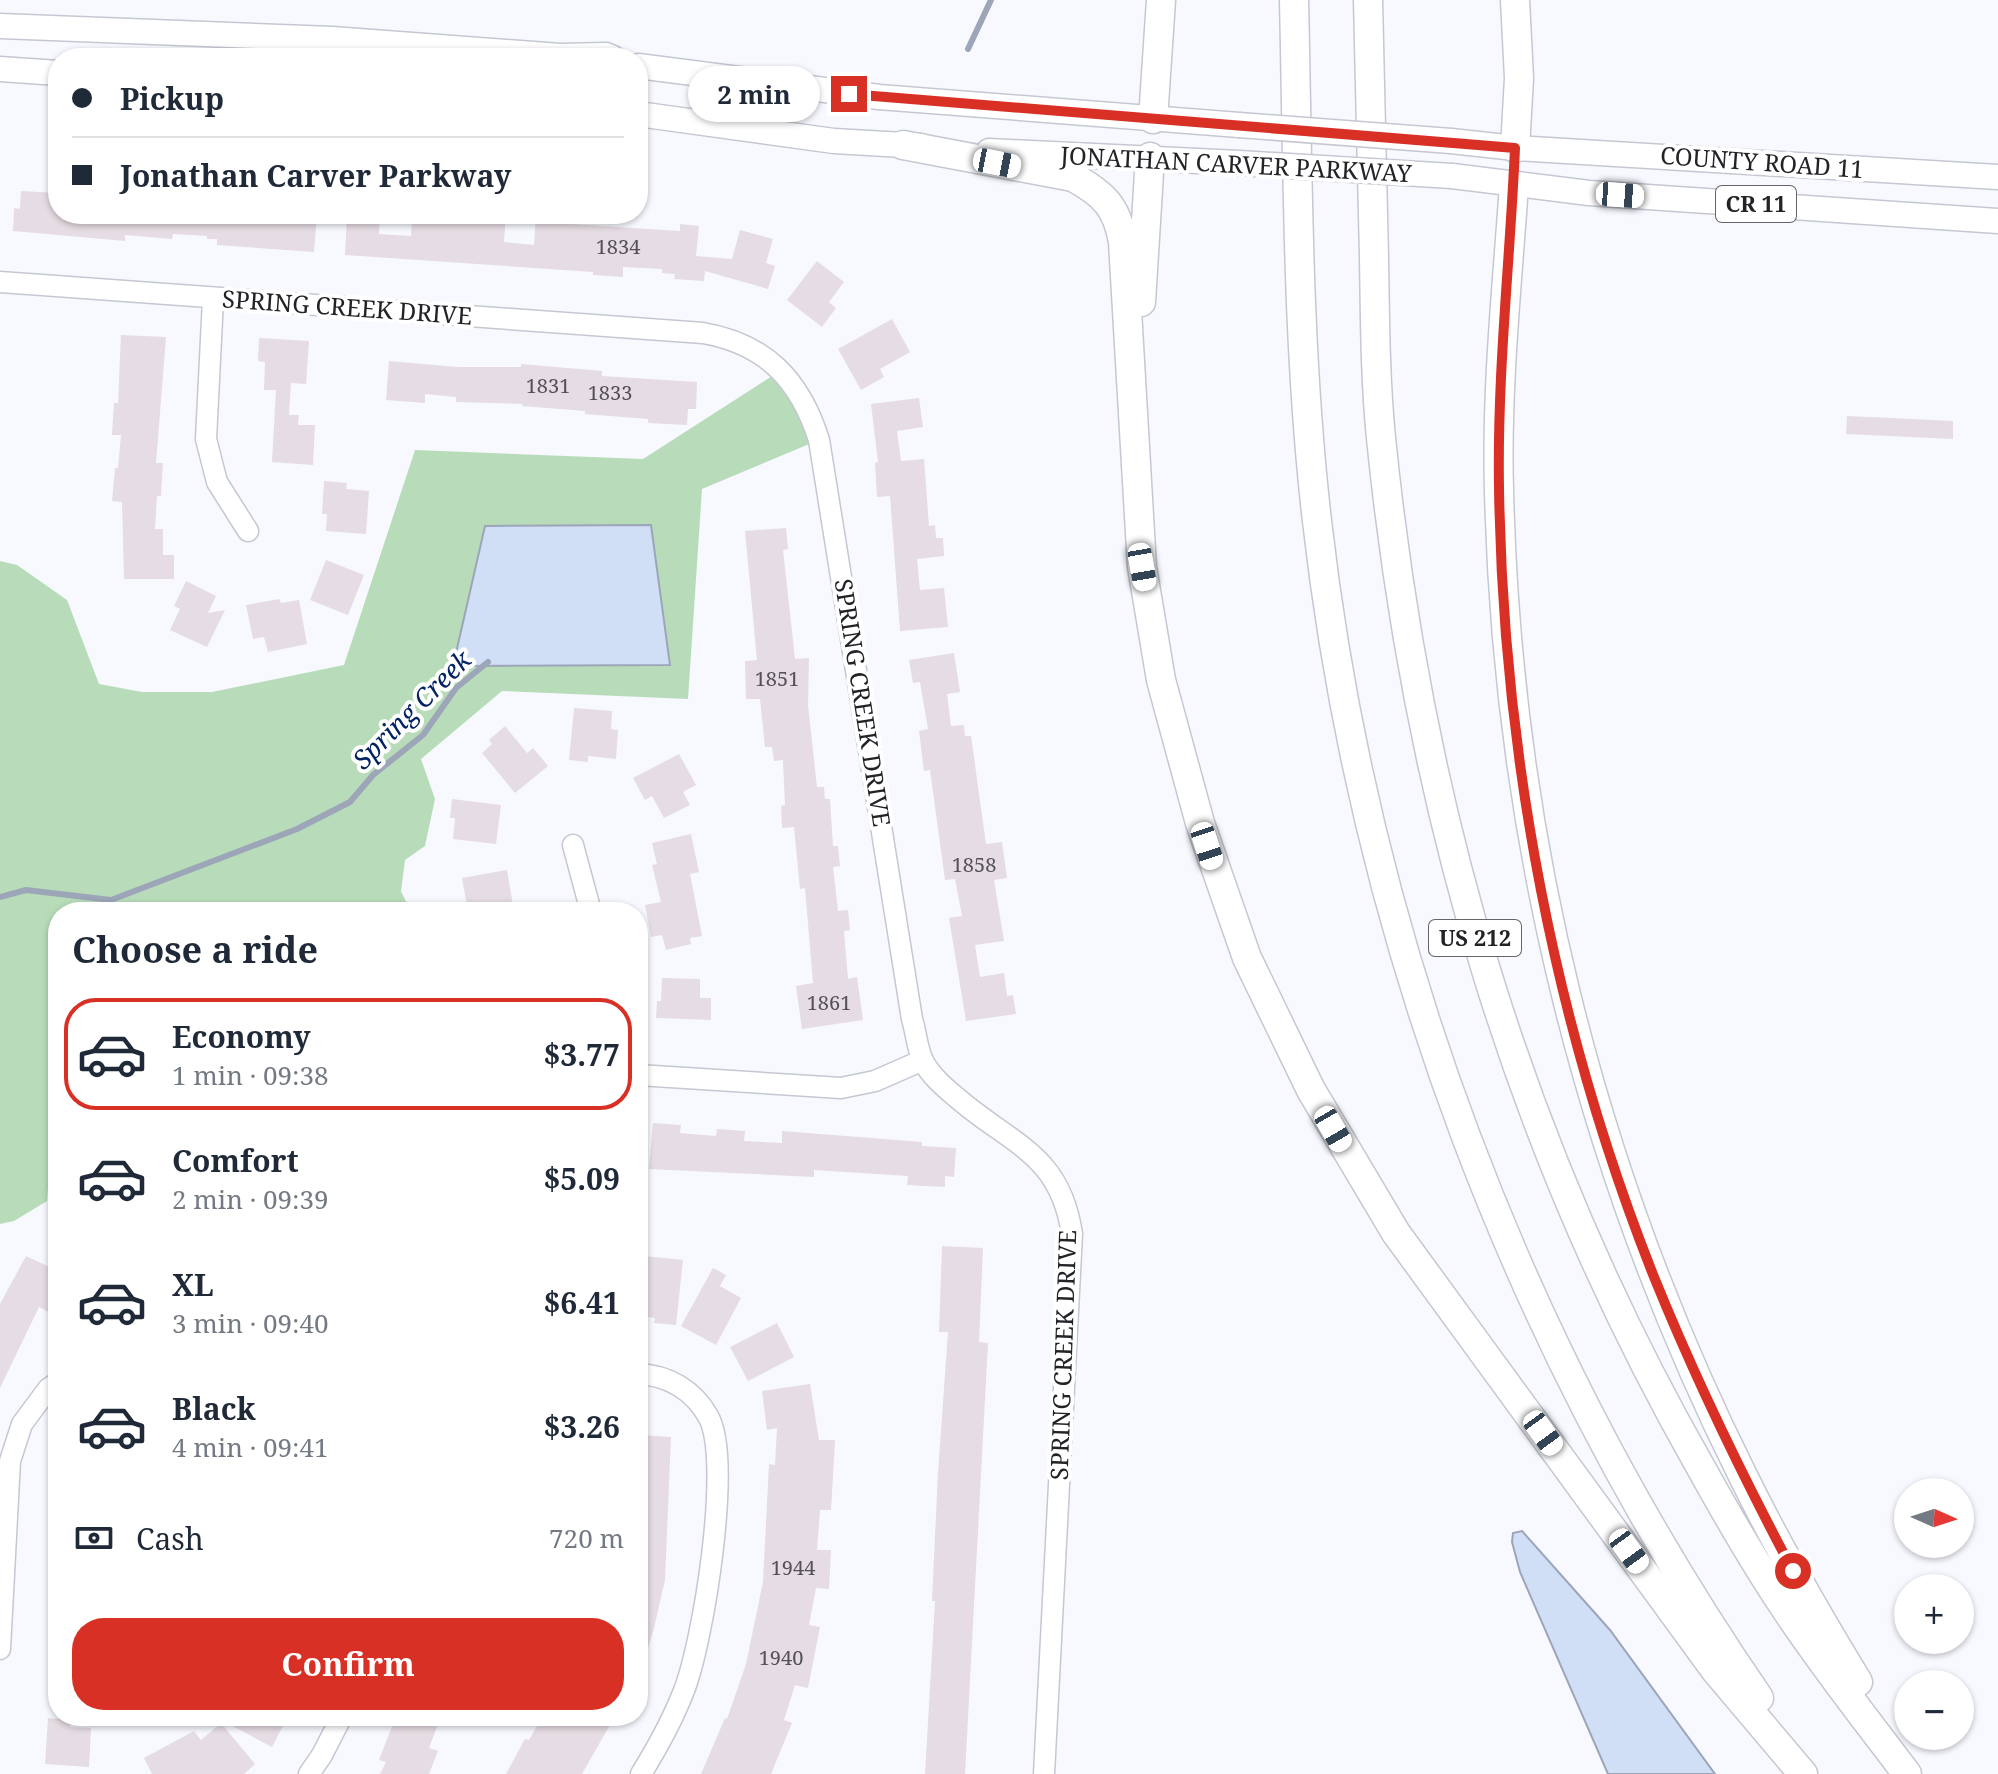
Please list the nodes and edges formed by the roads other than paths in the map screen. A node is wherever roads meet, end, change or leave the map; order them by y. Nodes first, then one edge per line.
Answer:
1 (1161, 0) edge
2 (1294, 0) edge
3 (1368, 0) edge
4 (1515, 0) edge
5 (0, 26) edge
6 (453, 48) edge
7 (648, 67) edge
8 (0, 69) edge
9 (48, 72) edge
10 (648, 115) edge
11 (1153, 119) junction
12 (1239, 125) joint
13 (903, 145) junction
14 (1515, 148) junction
15 (1150, 157) junction
16 (1452, 176) joint
17 (1998, 177) edge
18 (1514, 185) junction
19 (1998, 221) edge
20 (0, 282) edge
21 (213, 299) junction
22 (1136, 475) junction
23 (248, 531) dead end
24 (573, 845) dead end
25 (588, 902) edge
26 (923, 1060) junction
27 (648, 1076) edge
28 (648, 1376) edge
29 (48, 1389) edge
30 (0, 1649) edge
31 (337, 1726) edge
32 (309, 1774) edge
33 (641, 1774) edge
34 (1044, 1774) edge
35 (1803, 1774) edge
36 (1811, 1774) edge
37 (1907, 1774) edge

1 - 11 highway
2 - 36 highway, US 212
3 - 37 highway, US 212
4 - 14 highway
5 - 6 main road
7 - 11 main road, JONATHAN CARVER PARKWAY / CR 11
8 - 9 main road
10 - 13 main road, JONATHAN CARVER PARKWAY / CR 11
11 - 12 main road, JONATHAN CARVER PARKWAY / CR 11
11 - 15 main road
12 - 14 main road, COUNTY ROAD 11 / CR 11, bridge
13 - 15 main road, JONATHAN CARVER PARKWAY / CR 11
13 - 22 highway
14 - 17 main road, COUNTY ROAD 11 / CR 11
14 - 18 main road
15 - 16 main road, JONATHAN CARVER PARKWAY / CR 11, bridge
15 - 22 highway
16 - 18 main road, COUNTY ROAD 11 / CR 11
18 - 19 main road, COUNTY ROAD 11 / CR 11
18 - 37 highway
20 - 21 street, SPRING CREEK DRIVE
21 - 23 street
21 - 26 street, SPRING CREEK DRIVE
22 - 35 highway
24 - 25 street
26 - 27 street
26 - 34 street, SPRING CREEK DRIVE
28 - 33 street
29 - 30 street
31 - 32 street

